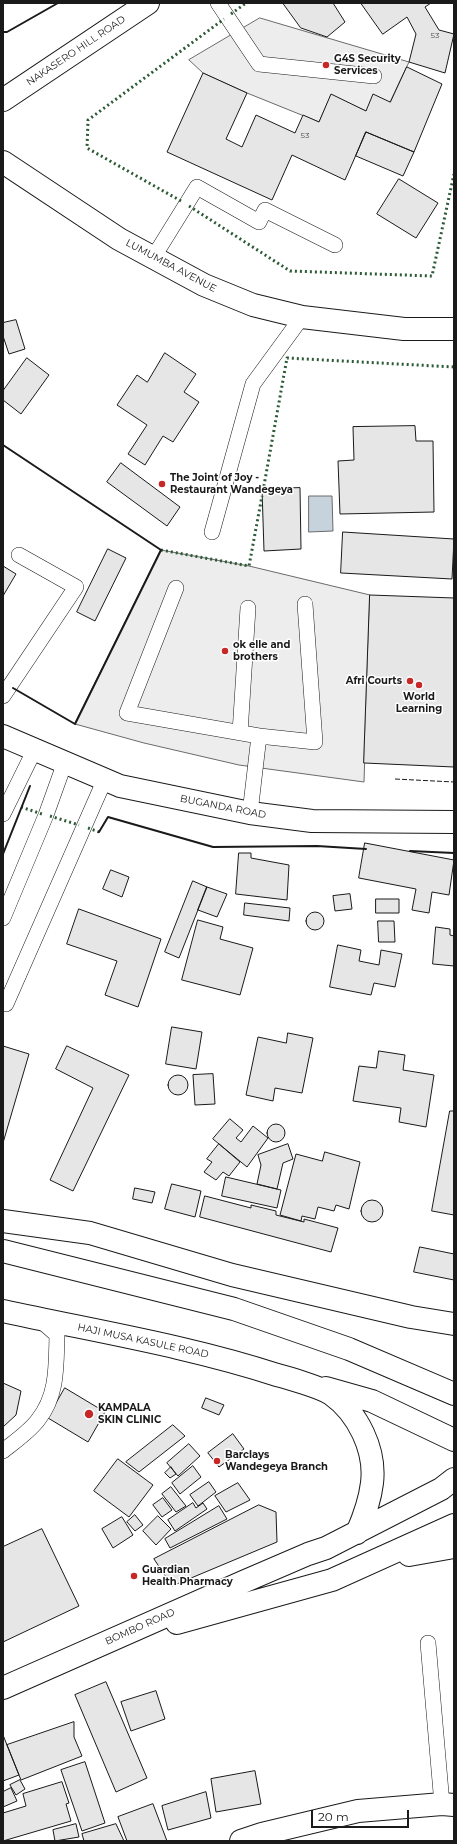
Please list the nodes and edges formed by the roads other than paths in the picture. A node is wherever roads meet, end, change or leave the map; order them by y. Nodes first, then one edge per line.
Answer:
1 (218, 3) edge
2 (143, 4) edge
3 (374, 76) dead end
4 (3, 100) edge
5 (3, 162) edge
6 (335, 245) dead end
7 (153, 258) junction
8 (302, 317) junction
9 (454, 329) edge
10 (212, 532) dead end
11 (19, 555) dead end
12 (176, 588) dead end
13 (305, 604) dead end
14 (248, 608) dead end
15 (3, 696) edge
16 (240, 733) junction
17 (3, 736) edge
18 (259, 736) junction
19 (34, 749) junction
20 (65, 762) junction
21 (104, 779) junction
22 (250, 813) junction
23 (3, 814) edge
24 (454, 822) edge
25 (3, 918) edge
26 (6, 1004) dead end
27 (3, 1221) edge
28 (3, 1251) edge
29 (3, 1311) edge
30 (40, 1319) junction
31 (454, 1324) edge
32 (283, 1376) junction
33 (454, 1394) edge
34 (454, 1440) edge
35 (3, 1451) edge
36 (447, 1484) edge
37 (454, 1525) edge
38 (357, 1532) junction
39 (454, 1547) edge
40 (372, 1562) junction
41 (428, 1643) dead end
42 (99, 1645) junction
43 (3, 1688) edge
44 (448, 1804) edge
45 (241, 1841) edge

1 - 3 lane
2 - 4 main road, NAKASERO HILL ROAD
5 - 7 main road, LUMUMBA AVENUE
6 - 7 lane
7 - 8 main road, LUMUMBA AVENUE
8 - 9 main road, LUMUMBA AVENUE
8 - 10 lane
11 - 15 lane
12 - 16 lane
13 - 18 lane
14 - 16 lane
16 - 18 lane
17 - 19 main road, BUGANDA ROAD
18 - 22 lane
19 - 20 main road, BUGANDA ROAD
19 - 23 lane
20 - 21 main road, BUGANDA ROAD
20 - 25 lane
21 - 22 main road, BUGANDA ROAD
21 - 26 lane
22 - 24 main road, BUGANDA ROAD
27 - 31 main road
28 - 33 main road
29 - 30 main road, HAJI MUSA KASULE ROAD
30 - 32 main road, HAJI MUSA KASULE ROAD
30 - 35 lane
32 - 34 main road
32 - 38 main road
36 - 38 main road, BOMBO ROAD
37 - 40 main road
38 - 42 main road, BOMBO ROAD
39 - 40 main road
40 - 42 main road, BOMBO ROAD
41 - 44 lane
42 - 43 main road
44 - 45 main road

